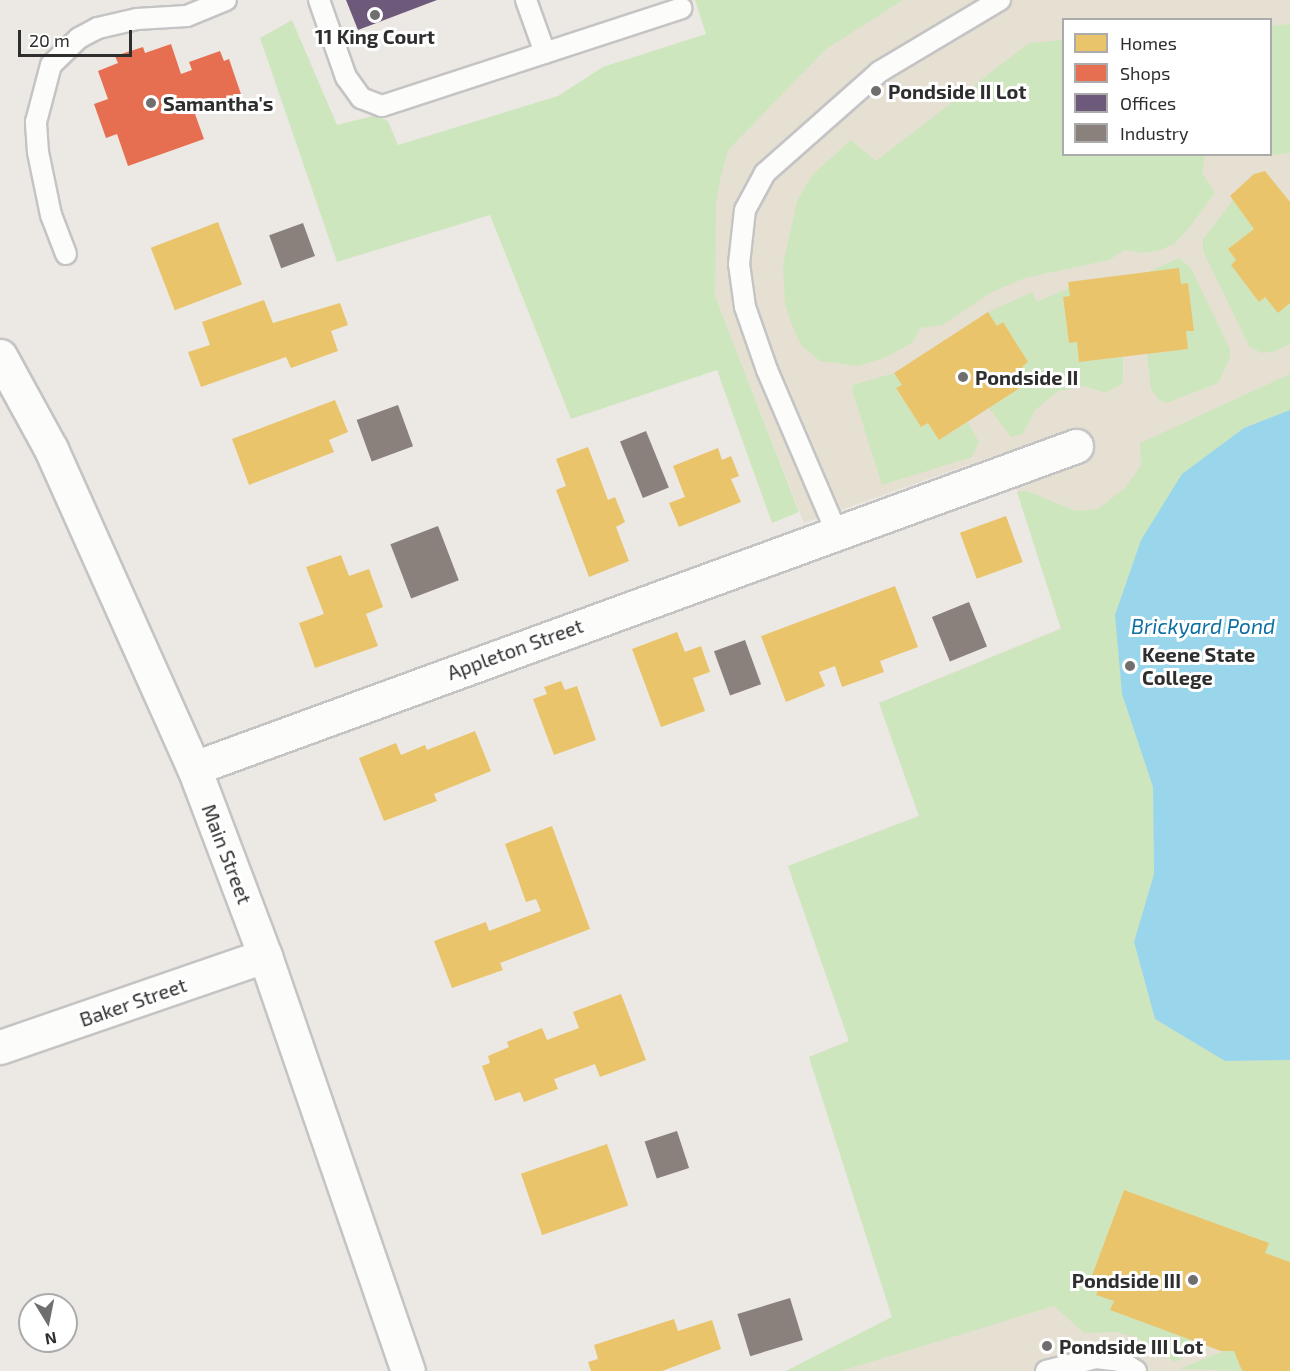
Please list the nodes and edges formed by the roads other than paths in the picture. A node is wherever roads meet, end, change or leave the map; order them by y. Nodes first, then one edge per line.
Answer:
1 (226, 0) edge
2 (319, 0) edge
3 (526, 0) edge
4 (1000, 0) edge
5 (681, 8) dead end
6 (545, 53) junction
7 (66, 254) dead end
8 (0, 356) edge
9 (1076, 446) dead end
10 (836, 531) junction
11 (194, 768) junction
12 (265, 956) junction
13 (0, 1047) edge
14 (408, 1371) edge
15 (1046, 1371) edge
16 (1136, 1371) edge

1 - 7 lane
2 - 6 lane
3 - 6 lane
4 - 10 lane
5 - 6 lane
8 - 11 street, Main Street
9 - 10 street, Appleton Street
10 - 11 street, Appleton Street
11 - 12 street, Main Street
12 - 13 street, Baker Street
12 - 14 street, Main Street
15 - 16 lane

